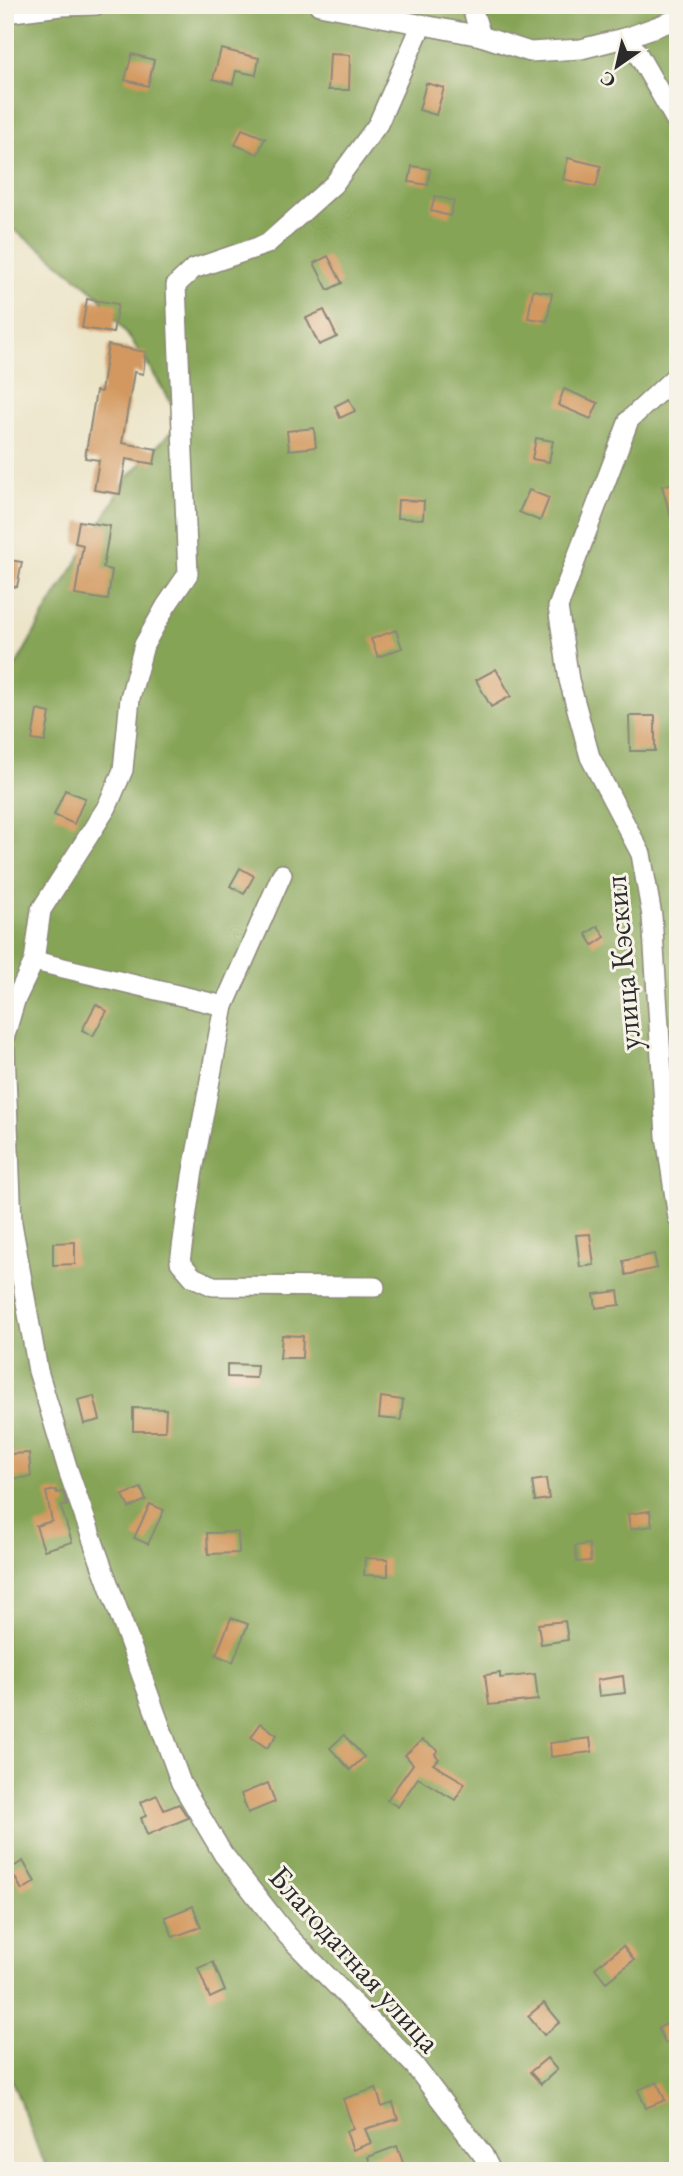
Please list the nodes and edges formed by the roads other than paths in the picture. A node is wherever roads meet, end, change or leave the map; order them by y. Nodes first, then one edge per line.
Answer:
1 (96, 5) edge
2 (319, 5) edge
3 (471, 5) edge
4 (5, 13) edge
5 (678, 19) edge
6 (422, 24) junction
7 (481, 36) junction
8 (628, 37) junction
9 (678, 124) edge
10 (678, 374) edge
11 (282, 874) dead end
12 (34, 961) junction
13 (224, 1006) junction
14 (5, 1035) edge
15 (5, 1051) edge
16 (678, 1218) edge
17 (375, 1287) dead end
18 (491, 2171) edge

1 - 4 street
2 - 6 street
3 - 7 street
5 - 8 street
6 - 7 street
6 - 12 street
7 - 8 street
8 - 9 street
10 - 16 street, улица Кэскил
11 - 13 street
12 - 13 street
12 - 14 street
13 - 17 street
15 - 18 street, Благодатная улица

